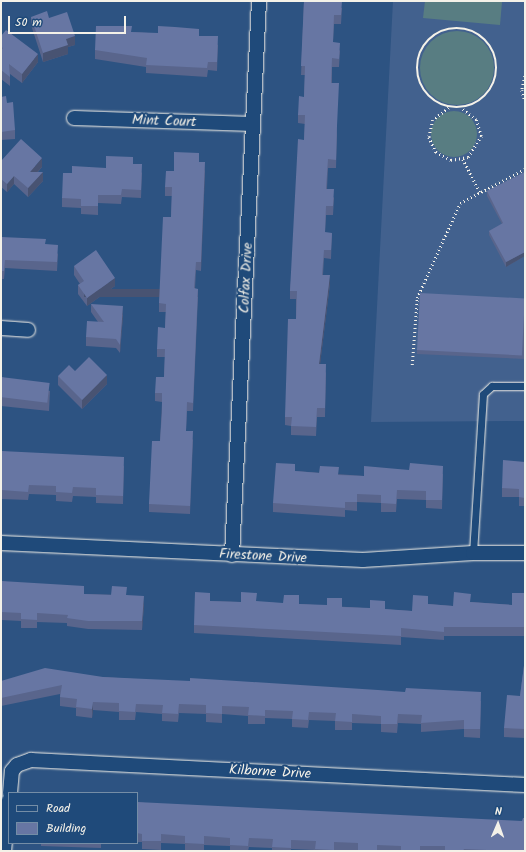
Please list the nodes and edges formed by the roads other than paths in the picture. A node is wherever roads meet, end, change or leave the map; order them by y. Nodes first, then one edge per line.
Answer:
1 (259, 1) edge
2 (74, 118) dead end
3 (254, 124) junction
4 (1, 328) edge
5 (28, 330) dead end
6 (525, 386) edge
7 (1, 543) edge
8 (473, 553) junction
9 (525, 553) edge
10 (232, 555) junction
11 (525, 785) edge
12 (10, 792) edge
13 (8, 810) edge
14 (4, 851) edge

1 - 3 street, Colfax Drive
2 - 3 street, Mint Court
3 - 10 street, Colfax Drive
4 - 5 street
6 - 8 lane
7 - 10 street, Firestone Drive
8 - 9 street, Firestone Drive
8 - 10 street, Firestone Drive
11 - 12 street, Kilborne Drive
13 - 14 street

